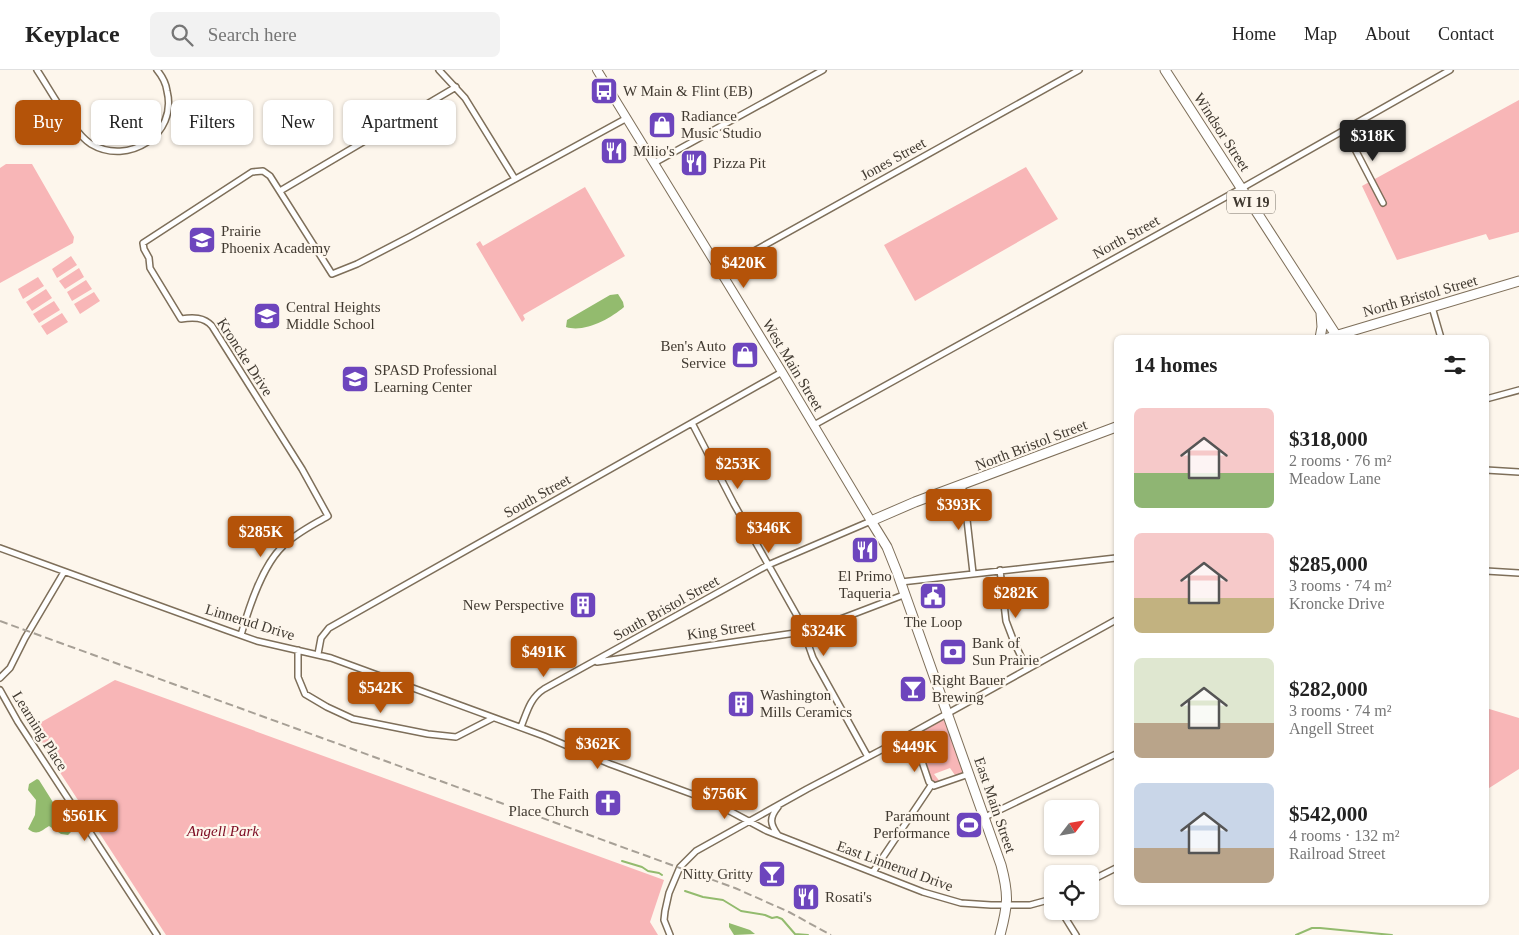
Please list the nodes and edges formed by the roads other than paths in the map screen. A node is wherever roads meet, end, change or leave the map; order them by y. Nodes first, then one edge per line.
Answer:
1 (37, 70) edge
2 (157, 70) edge
3 (439, 70) edge
4 (597, 70) edge
5 (823, 70) edge
6 (1079, 70) edge
7 (1165, 70) edge
8 (1450, 70) edge
9 (456, 87) junction
10 (627, 118) junction
11 (1345, 130) junction
12 (654, 162) junction
13 (515, 179) junction
14 (1242, 188) junction
15 (280, 191) junction
16 (1384, 204) dead end
17 (720, 270) junction
18 (1519, 281) edge
19 (1432, 307) junction
20 (1319, 308) junction
21 (1321, 335) edge
22 (1332, 335) edge
23 (1335, 335) edge
24 (1440, 335) edge
25 (782, 372) junction
26 (1519, 390) edge
27 (1489, 399) edge
28 (692, 423) junction
29 (814, 425) junction
30 (1114, 428) edge
31 (1489, 470) edge
32 (1519, 472) edge
33 (962, 485) junction
34 (871, 521) junction
35 (0, 548) edge
36 (1114, 558) edge
37 (768, 565) junction
38 (1000, 570) junction
39 (1489, 571) edge
40 (64, 572) junction
41 (973, 573) junction
42 (1519, 573) edge
43 (901, 582) junction
44 (906, 594) junction
45 (1114, 621) edge
46 (804, 632) junction
47 (241, 635) junction
48 (298, 650) junction
49 (318, 654) junction
50 (594, 662) junction
51 (1027, 670) junction
52 (0, 678) edge
53 (0, 690) edge
54 (948, 712) junction
55 (493, 718) junction
56 (521, 728) junction
57 (911, 734) junction
58 (1114, 755) edge
59 (868, 757) junction
60 (966, 775) junction
61 (934, 785) junction
62 (781, 803) junction
63 (985, 817) junction
64 (748, 822) junction
65 (778, 835) junction
66 (1114, 869) edge
67 (873, 872) junction
68 (1099, 876) edge
69 (1044, 901) edge
70 (1007, 904) junction
71 (1066, 920) edge
72 (157, 935) edge
73 (670, 935) edge
74 (1000, 935) edge
75 (1076, 935) edge

1 - 2 street
3 - 9 street
4 - 10 main road, West Main Street
5 - 12 street
6 - 17 street, Jones Street
7 - 14 main road, Windsor Street / WI 19
8 - 11 street, North Street
9 - 13 street
9 - 15 street
10 - 12 main road, West Main Street
10 - 13 street, Kroncke Drive
11 - 14 street, North Street
11 - 16 street
12 - 17 main road, West Main Street
13 - 15 street, Kroncke Drive
14 - 20 main road, Windsor Street / WI 19
14 - 29 street, North Street
15 - 47 street, Kroncke Drive
17 - 25 main road, West Main Street
18 - 19 main road, North Bristol Street
19 - 23 main road, North Bristol Street
19 - 24 street
20 - 21 main road
20 - 22 main road, Windsor Street / WI 19
25 - 28 street, South Street
25 - 29 main road, West Main Street
26 - 27 street
28 - 37 street
28 - 49 street, South Street
29 - 34 main road, West Main Street
30 - 33 main road, North Bristol Street
31 - 32 street
33 - 34 main road, North Bristol Street
33 - 41 street
34 - 37 street, South Bristol Street
34 - 43 main road, East Main Street
35 - 40 street, Linnerud Drive
36 - 38 street
37 - 46 street
37 - 50 street, South Bristol Street
38 - 41 street
38 - 51 street
39 - 42 street
40 - 47 street, Linnerud Drive
40 - 52 street
41 - 43 street
43 - 44 main road, East Main Street
44 - 46 street, King Street
44 - 54 main road, East Main Street
45 - 51 street
46 - 50 street, King Street
46 - 59 street
47 - 48 street, Linnerud Drive
48 - 49 street, Linnerud Drive
48 - 55 street
49 - 55 street, Linnerud Drive
50 - 56 street, South Bristol Street
51 - 54 street
53 - 72 street, Learning Place
54 - 57 street
54 - 60 main road, East Main Street
55 - 56 street, East Linnerud Drive
56 - 64 street, East Linnerud Drive
57 - 59 street
57 - 61 street
58 - 63 street
59 - 62 street
60 - 61 street
60 - 63 main road, East Main Street
61 - 67 street
62 - 64 street
62 - 65 street
63 - 70 main road, East Main Street
64 - 65 street, East Linnerud Drive
64 - 73 street
65 - 67 street, East Linnerud Drive
66 - 68 street
67 - 70 street, East Linnerud Drive
69 - 70 street, East Linnerud Drive
70 - 74 main road, East Main Street
71 - 75 street

